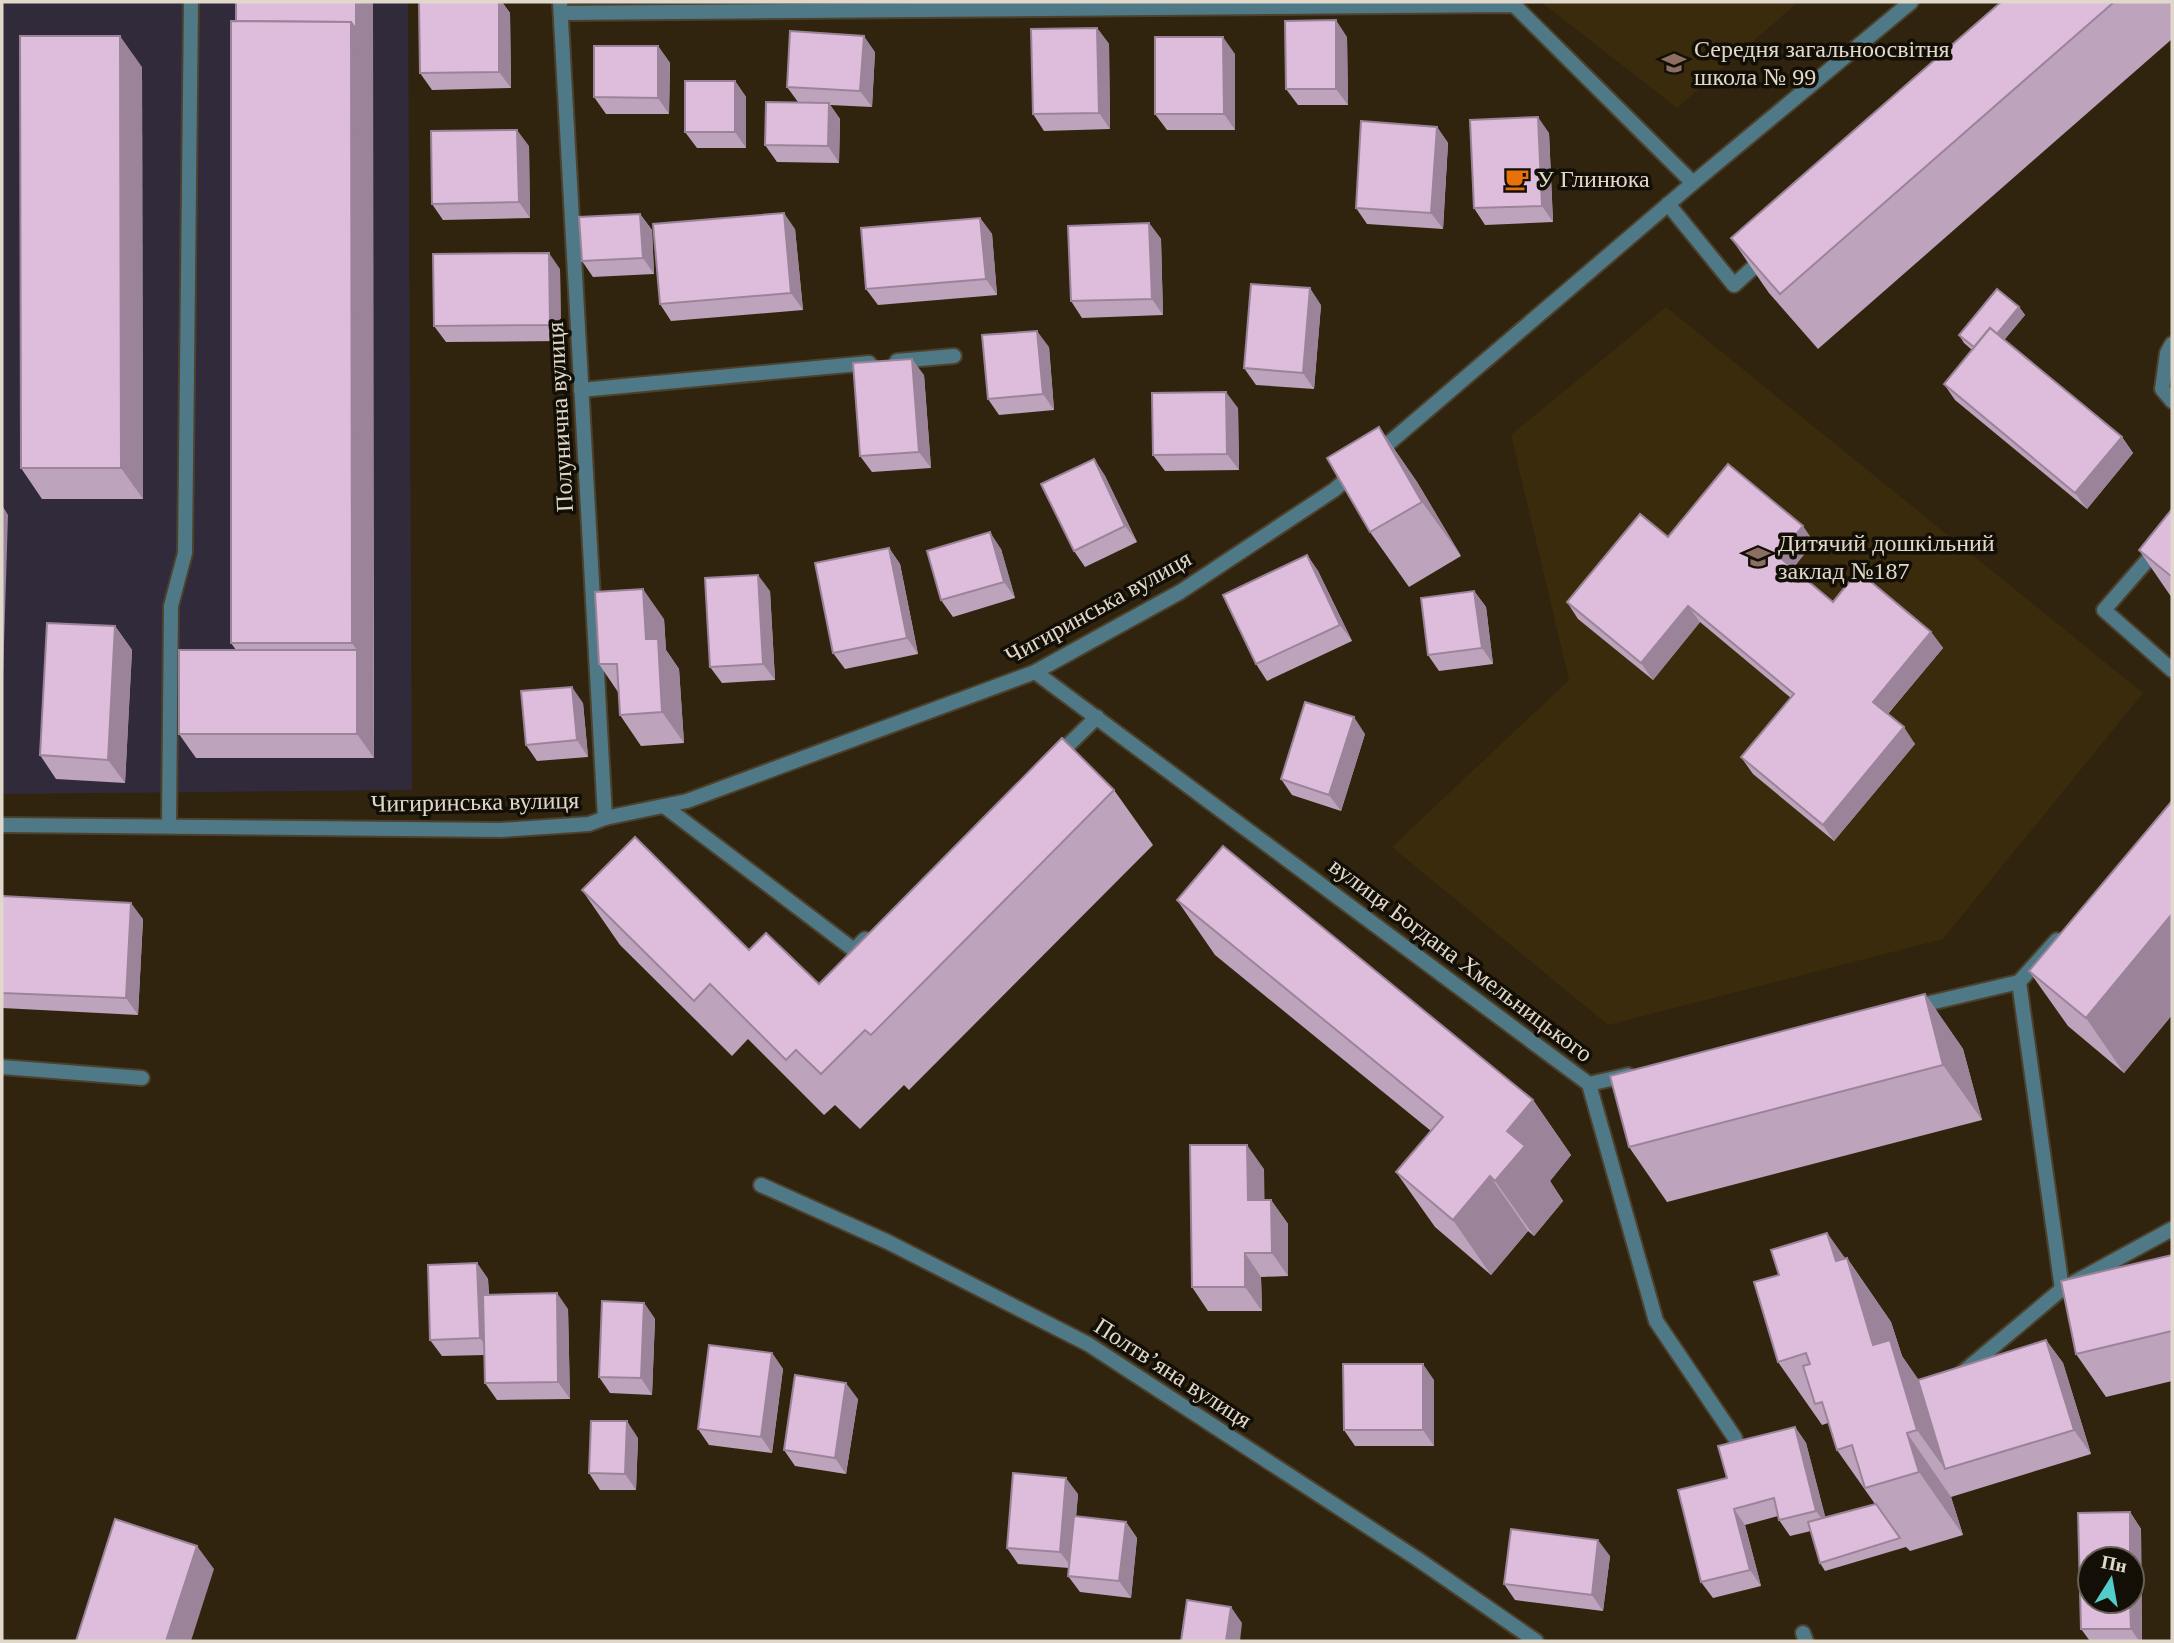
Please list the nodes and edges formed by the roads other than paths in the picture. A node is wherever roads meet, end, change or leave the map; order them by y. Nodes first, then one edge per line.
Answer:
1 (191, 2) edge
2 (1912, 2) edge
3 (561, 7) edge
4 (1693, 183) junction
5 (1668, 204) junction
6 (1774, 248) edge
7 (2172, 344) edge
8 (954, 356) dead end
9 (581, 390) junction
10 (2172, 401) edge
11 (2172, 532) edge
12 (2172, 670) edge
13 (1035, 672) junction
14 (1097, 717) junction
15 (1048, 764) edge
16 (664, 806) junction
17 (605, 818) junction
18 (2, 825) edge
19 (169, 826) junction
20 (873, 931) edge
21 (2064, 931) edge
22 (2019, 982) junction
23 (1898, 1010) edge
24 (2, 1067) edge
25 (1643, 1071) edge
26 (142, 1078) dead end
27 (1589, 1084) junction
28 (761, 1185) dead end
29 (2172, 1229) edge
30 (2062, 1289) junction
31 (1962, 1373) edge
32 (1735, 1438) dead end
33 (1536, 1641) edge

1 - 19 street
2 - 4 street, Чигиринська вулиця
3 - 4 street, Полунична вулиця
3 - 9 street, Полунична вулиця
4 - 5 street, Чигиринська вулиця
5 - 6 street
5 - 13 street, Чигиринська вулиця
7 - 10 street
8 - 9 street
9 - 17 street, Полунична вулиця
11 - 12 street
13 - 14 street, вулиця Богдана Хмельницького
13 - 16 street, Чигиринська вулиця
14 - 15 street
14 - 27 street, вулиця Богдана Хмельницького
16 - 17 street, Чигиринська вулиця
16 - 20 street
17 - 19 street, Чигиринська вулиця
18 - 19 street, Чигиринська вулиця
21 - 22 street
22 - 23 street
22 - 30 street
24 - 26 street
25 - 27 street, вулиця Богдана Хмельницького
27 - 32 street
28 - 33 street, Полтвʼяна вулиця
29 - 30 street
30 - 31 street

